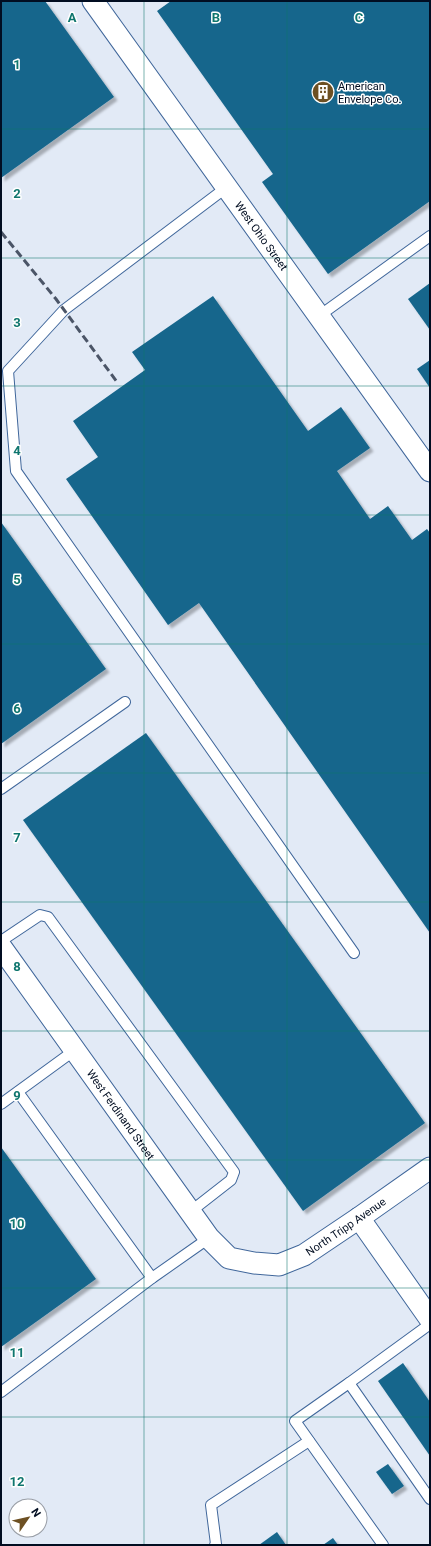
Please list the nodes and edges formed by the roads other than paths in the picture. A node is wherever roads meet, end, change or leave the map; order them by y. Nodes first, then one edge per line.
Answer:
1 (93, 1) edge
2 (227, 187) junction
3 (430, 236) edge
4 (319, 316) junction
5 (430, 471) edge
6 (125, 702) dead end
7 (1, 789) edge
8 (1, 941) edge
9 (1, 947) edge
10 (354, 953) dead end
11 (75, 1050) junction
12 (18, 1092) junction
13 (1, 1104) edge
14 (430, 1168) edge
15 (190, 1212) junction
16 (359, 1218) junction
17 (209, 1238) junction
18 (254, 1263) joint
19 (152, 1278) junction
20 (430, 1319) edge
21 (430, 1324) edge
22 (349, 1383) junction
23 (1, 1392) edge
24 (309, 1441) junction
25 (430, 1499) edge
26 (215, 1545) edge
27 (383, 1545) edge

1 - 2 street, West Ohio Street
2 - 4 street, West Ohio Street
2 - 10 lane
3 - 4 lane
4 - 5 street, West Ohio Street
6 - 7 lane
8 - 15 lane
9 - 11 street, West Ferdinand Street
11 - 12 lane
11 - 15 street, West Ferdinand Street
12 - 13 lane
12 - 19 lane
14 - 16 street, North Tripp Avenue
15 - 17 street, West Ferdinand Street
16 - 18 street, North Tripp Avenue
16 - 20 street
17 - 18 street, West Ferdinand Street
17 - 19 lane
19 - 23 lane
21 - 22 lane
22 - 24 lane
22 - 25 lane
24 - 26 lane
24 - 27 lane

